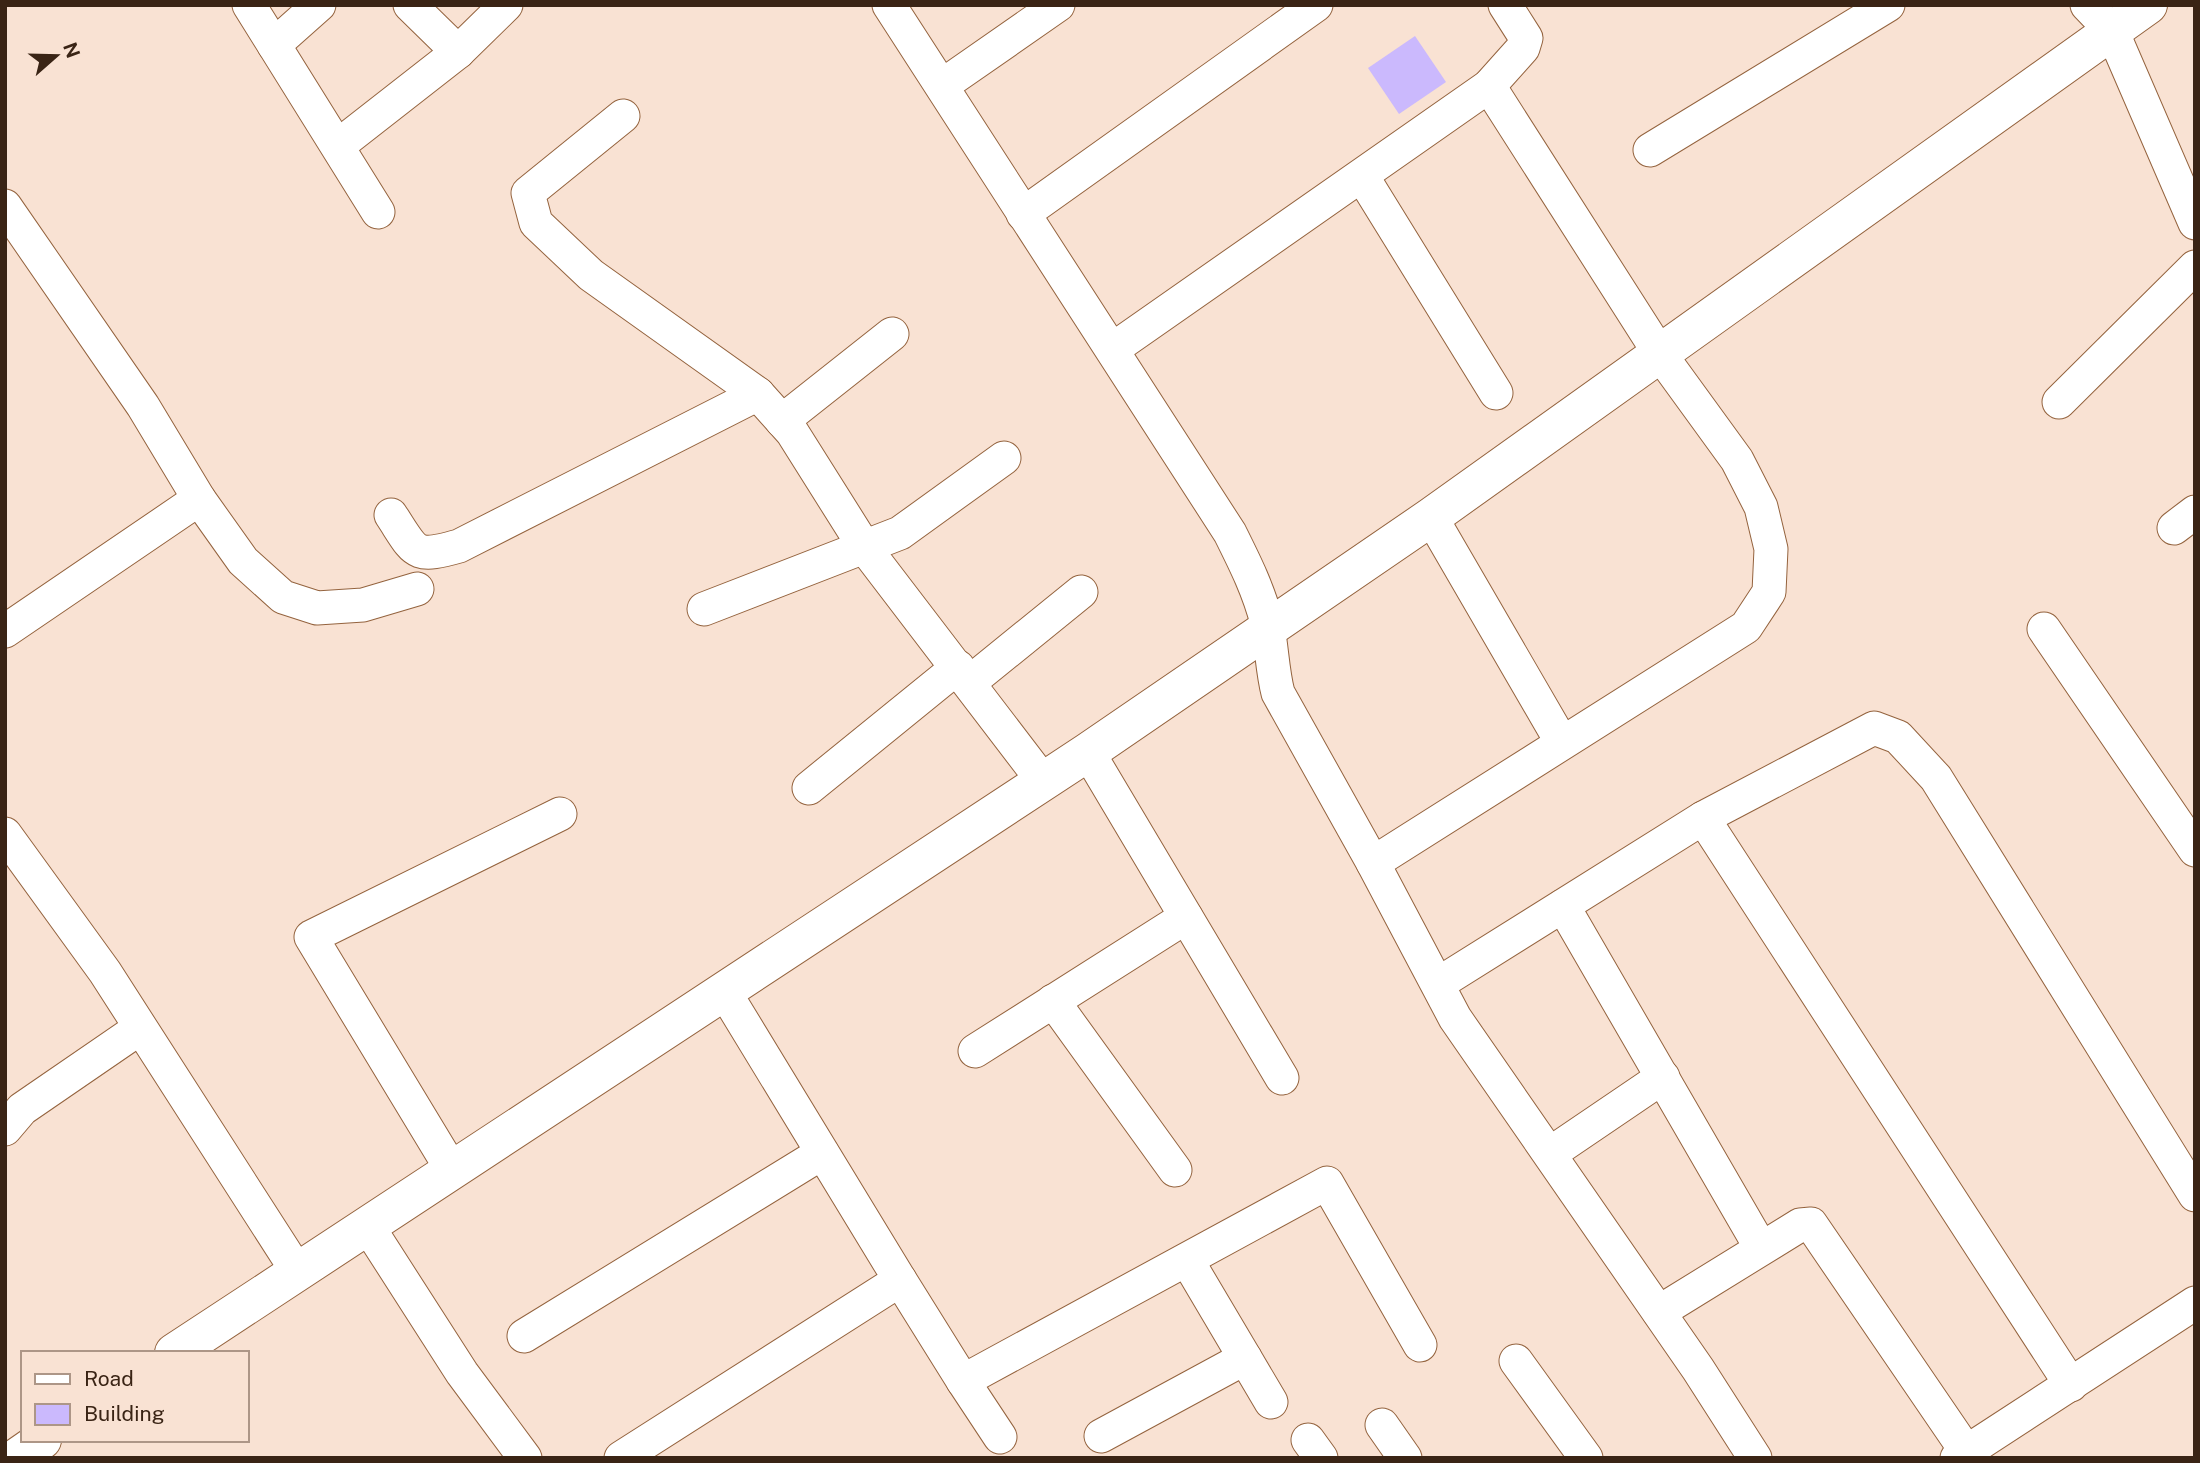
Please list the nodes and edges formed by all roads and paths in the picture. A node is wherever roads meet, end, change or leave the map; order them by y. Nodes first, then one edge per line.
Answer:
1 (249, 5) edge
2 (319, 5) edge
3 (410, 5) edge
4 (506, 5) edge
5 (889, 5) edge
6 (1058, 5) edge
7 (1316, 5) edge
8 (1505, 5) edge
9 (1888, 5) edge
10 (2148, 5) edge
11 (2099, 18) edge
12 (274, 44) junction
13 (458, 51) junction
14 (943, 85) junction
15 (1489, 86) junction
16 (623, 116) dead end
17 (339, 145) junction
18 (1650, 150) dead end
19 (1362, 176) junction
20 (5, 206) edge
21 (378, 212) dead end
22 (1023, 214) junction
23 (2195, 223) edge
24 (2195, 267) edge
25 (892, 334) dead end
26 (1113, 349) junction
27 (1660, 354) junction
28 (1496, 393) dead end
29 (758, 394) junction
30 (2059, 402) dead end
31 (782, 421) junction
32 (1004, 458) dead end
33 (199, 499) junction
34 (391, 515) dead end
35 (1431, 517) junction
36 (865, 548) junction
37 (417, 589) dead end
38 (1081, 592) dead end
39 (704, 608) dead end
40 (1268, 626) junction
41 (2044, 629) dead end
42 (5, 631) edge
43 (964, 675) junction
44 (1561, 741) junction
45 (1088, 752) junction
46 (1044, 781) junction
47 (809, 788) dead end
48 (560, 814) dead end
49 (1703, 818) junction
50 (5, 835) edge
51 (2195, 850) edge
52 (1373, 863) junction
53 (1563, 906) junction
54 (1186, 917) junction
55 (1438, 984) junction
56 (724, 991) junction
57 (1053, 1001) junction
58 (140, 1028) junction
59 (975, 1051) dead end
60 (1662, 1077) junction
61 (1282, 1079) dead end
62 (5, 1129) edge
63 (822, 1153) junction
64 (1551, 1153) junction
65 (452, 1170) junction
66 (1175, 1170) dead end
67 (2195, 1195) edge
68 (367, 1225) junction
69 (1762, 1248) junction
70 (1186, 1260) junction
71 (297, 1271) junction
72 (900, 1280) junction
73 (2195, 1303) edge
74 (1659, 1312) junction
75 (524, 1336) dead end
76 (1420, 1345) dead end
77 (177, 1351) edge
78 (1245, 1357) junction
79 (1516, 1361) dead end
80 (963, 1381) junction
81 (2071, 1385) junction
82 (1271, 1402) dead end
83 (1382, 1426) dead end
84 (1101, 1436) dead end
85 (1000, 1437) dead end
86 (39, 1442) edge
87 (1961, 1454) edge
88 (16, 1458) edge
89 (525, 1458) edge
90 (621, 1458) edge
91 (1405, 1458) edge
92 (1586, 1458) edge
93 (1755, 1458) edge

1 - 12 street
2 - 12 street
3 - 13 street
4 - 13 street
5 - 14 street
6 - 14 street
7 - 22 street
8 - 15 street
9 - 18 street
10 - 11 street
11 - 23 street
11 - 27 street
12 - 17 street
13 - 17 street
14 - 22 street
15 - 19 street
15 - 27 street
16 - 29 street
17 - 21 street
19 - 26 street
19 - 28 street
20 - 33 street
22 - 26 street
24 - 30 street
25 - 31 street
26 - 40 street
27 - 35 street
27 - 44 street
29 - 31 street
29 - 34 street
31 - 36 street
32 - 36 street
33 - 37 street
33 - 42 street
35 - 40 street
35 - 44 street
36 - 39 street
36 - 43 street
38 - 43 street
40 - 45 street
40 - 52 street
41 - 51 street
43 - 46 street
43 - 47 street
44 - 52 street
45 - 46 street
45 - 54 street
46 - 56 street
48 - 65 street
49 - 53 street
49 - 67 street
49 - 81 street
50 - 58 street
52 - 55 street
53 - 55 street
53 - 60 street
54 - 57 street
54 - 61 street
55 - 64 street
56 - 63 street
56 - 65 street
57 - 59 street
57 - 66 street
58 - 62 street
58 - 71 street
60 - 64 street
60 - 69 street
63 - 72 street
63 - 75 street
64 - 74 street
65 - 68 street
68 - 71 street
68 - 89 street
69 - 74 street
69 - 87 street
70 - 76 street
70 - 78 street
70 - 80 street
71 - 77 street
72 - 80 street
72 - 90 street
73 - 81 street
74 - 93 street
78 - 82 street
78 - 84 street
79 - 92 street
80 - 85 street
81 - 87 street
83 - 91 street
86 - 88 street

